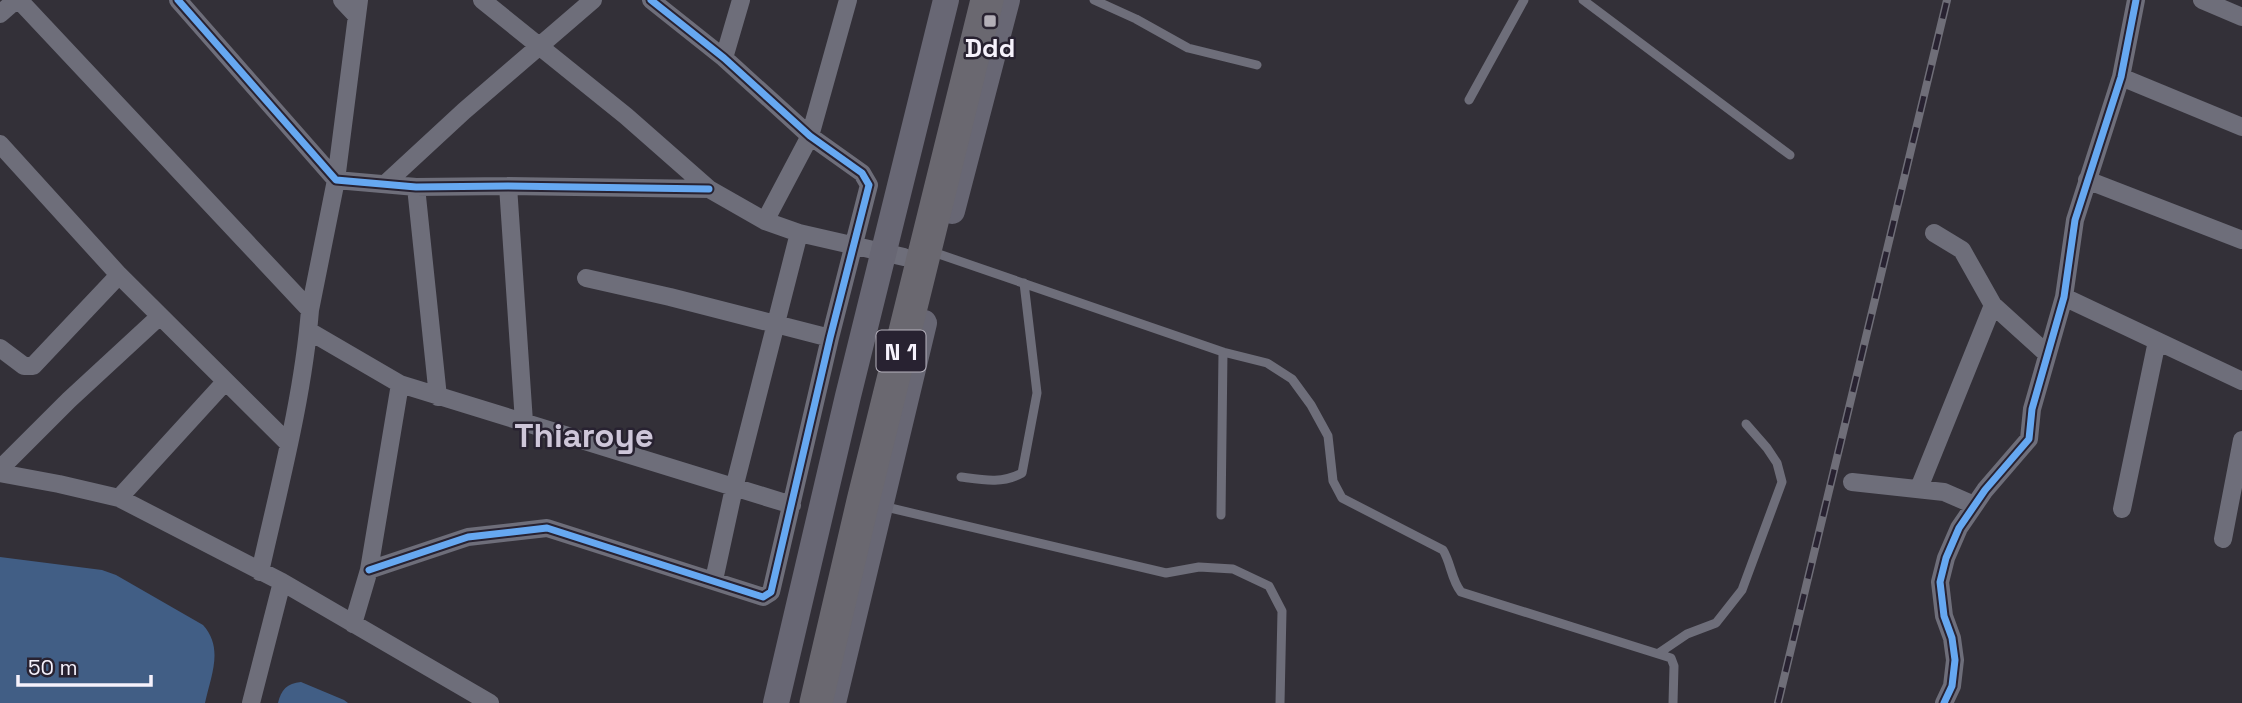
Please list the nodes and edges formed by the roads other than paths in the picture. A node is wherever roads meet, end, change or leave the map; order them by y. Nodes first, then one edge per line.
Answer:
1 (178, 0) edge
2 (342, 0) edge
3 (482, 0) edge
4 (593, 0) edge
5 (651, 0) edge
6 (740, 0) edge
7 (848, 0) edge
8 (1007, 0) edge
9 (1094, 0) edge
10 (1524, 0) edge
11 (1583, 0) edge
12 (2136, 0) edge
13 (2202, 0) edge
14 (25, 2) edge
15 (956, 2) edge
16 (358, 8) edge
17 (0, 15) edge
18 (2242, 17) edge
19 (541, 46) junction
20 (724, 58) junction
21 (1257, 65) dead end
22 (2121, 76) junction
23 (1469, 100) dead end
24 (2242, 127) edge
25 (810, 136) junction
26 (0, 144) edge
27 (1790, 155) dead end
28 (336, 180) junction
29 (2087, 180) junction
30 (385, 184) junction
31 (508, 186) junction
32 (416, 187) junction
33 (709, 189) junction
34 (765, 221) junction
35 (799, 233) junction
36 (1934, 233) dead end
37 (2242, 240) edge
38 (854, 245) junction
39 (914, 253) junction
40 (119, 275) junction
41 (586, 278) dead end
42 (1024, 284) junction
43 (2063, 296) junction
44 (1993, 305) junction
45 (310, 310) junction
46 (160, 316) junction
47 (775, 323) junction
48 (309, 331) junction
49 (830, 338) junction
50 (2157, 341) junction
51 (0, 348) edge
52 (1223, 352) junction
53 (2046, 352) junction
54 (2242, 381) edge
55 (225, 382) junction
56 (400, 384) junction
57 (438, 397) junction
58 (524, 422) junction
59 (1746, 424) dead end
60 (2242, 440) edge
61 (289, 443) junction
62 (0, 471) edge
63 (961, 477) dead end
64 (1852, 482) dead end
65 (734, 488) junction
66 (1919, 488) junction
67 (119, 498) junction
68 (872, 503) junction
69 (792, 505) junction
70 (1974, 505) junction
71 (2122, 509) dead end
72 (1221, 515) dead end
73 (2223, 538) dead end
74 (369, 570) junction
75 (260, 572) junction
76 (714, 580) junction
77 (282, 582) junction
78 (353, 624) junction
79 (1659, 653) junction
80 (1950, 697) edge
81 (251, 703) edge
82 (490, 703) edge
83 (776, 703) edge
84 (794, 703) edge
85 (816, 703) edge
86 (833, 703) edge
87 (1280, 703) edge
88 (1673, 703) edge

1 - 28 street
2 - 16 street
3 - 19 street
4 - 19 street
5 - 20 street
6 - 20 street
7 - 25 street
8 - 39 street
9 - 21 lane
10 - 23 lane
11 - 27 lane
12 - 22 street
13 - 18 street
14 - 17 street
14 - 45 street
15 - 39 highway, N 1
16 - 28 street
19 - 30 street
19 - 33 street
20 - 25 street
22 - 24 street
22 - 29 street
25 - 34 street
25 - 38 street
26 - 40 street
28 - 30 street
28 - 45 street
29 - 37 street
29 - 43 street
30 - 32 street
31 - 32 street
31 - 33 street
31 - 58 street
32 - 57 street
33 - 34 street
34 - 35 street
35 - 38 street
35 - 47 street
36 - 44 street
38 - 39 street
38 - 49 street
39 - 42 lane
39 - 68 highway, N 1
39 - 83 street
39 - 84 highway, N 1
40 - 46 street
40 - 51 street
41 - 47 street
42 - 52 lane
42 - 63 lane
43 - 50 street
43 - 53 street
44 - 53 street
44 - 66 street
45 - 48 street
46 - 55 street
46 - 62 street
47 - 49 street
47 - 65 street
48 - 56 street
48 - 61 street
49 - 69 street
50 - 54 street
50 - 71 street
52 - 72 lane
52 - 79 lane
53 - 70 street
55 - 61 street
55 - 67 street
56 - 57 street
56 - 74 street
57 - 58 street
58 - 65 street
59 - 79 lane
60 - 73 street
61 - 75 street
62 - 67 street
64 - 66 street
65 - 69 street
65 - 76 street
66 - 70 street
67 - 75 street
68 - 85 highway, N 1
68 - 86 street
68 - 87 lane
69 - 76 street
70 - 80 street
74 - 76 street
74 - 78 street
75 - 77 street
77 - 78 street
77 - 81 street
78 - 82 street
79 - 88 lane

